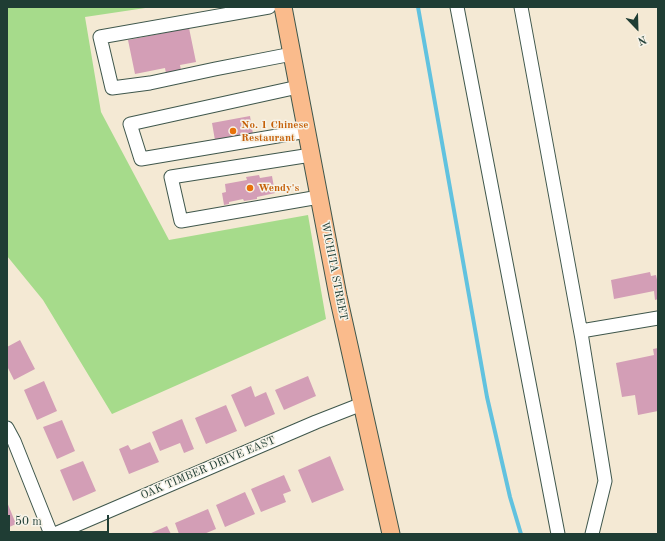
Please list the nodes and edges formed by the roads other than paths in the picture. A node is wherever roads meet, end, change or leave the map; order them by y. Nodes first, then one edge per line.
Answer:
1 (269, 7) edge
2 (283, 7) edge
3 (457, 7) edge
4 (521, 7) edge
5 (292, 54) junction
6 (298, 87) junction
7 (307, 132) junction
8 (311, 155) junction
9 (319, 197) junction
10 (658, 318) edge
11 (581, 331) junction
12 (362, 404) junction
13 (7, 428) edge
14 (52, 534) edge
15 (55, 534) edge
16 (391, 534) edge
17 (558, 534) edge
18 (592, 534) edge

1 - 5 street
2 - 5 main road, WICHITA STREET
3 - 17 street
4 - 11 street
5 - 6 main road, WICHITA STREET
6 - 7 main road, WICHITA STREET
6 - 7 street
7 - 8 main road, WICHITA STREET
8 - 9 main road, WICHITA STREET
8 - 9 street
9 - 12 main road, WICHITA STREET
10 - 11 street
11 - 18 street
12 - 15 street, OAK TIMBER DRIVE EAST
12 - 16 main road, WICHITA STREET
13 - 14 street

